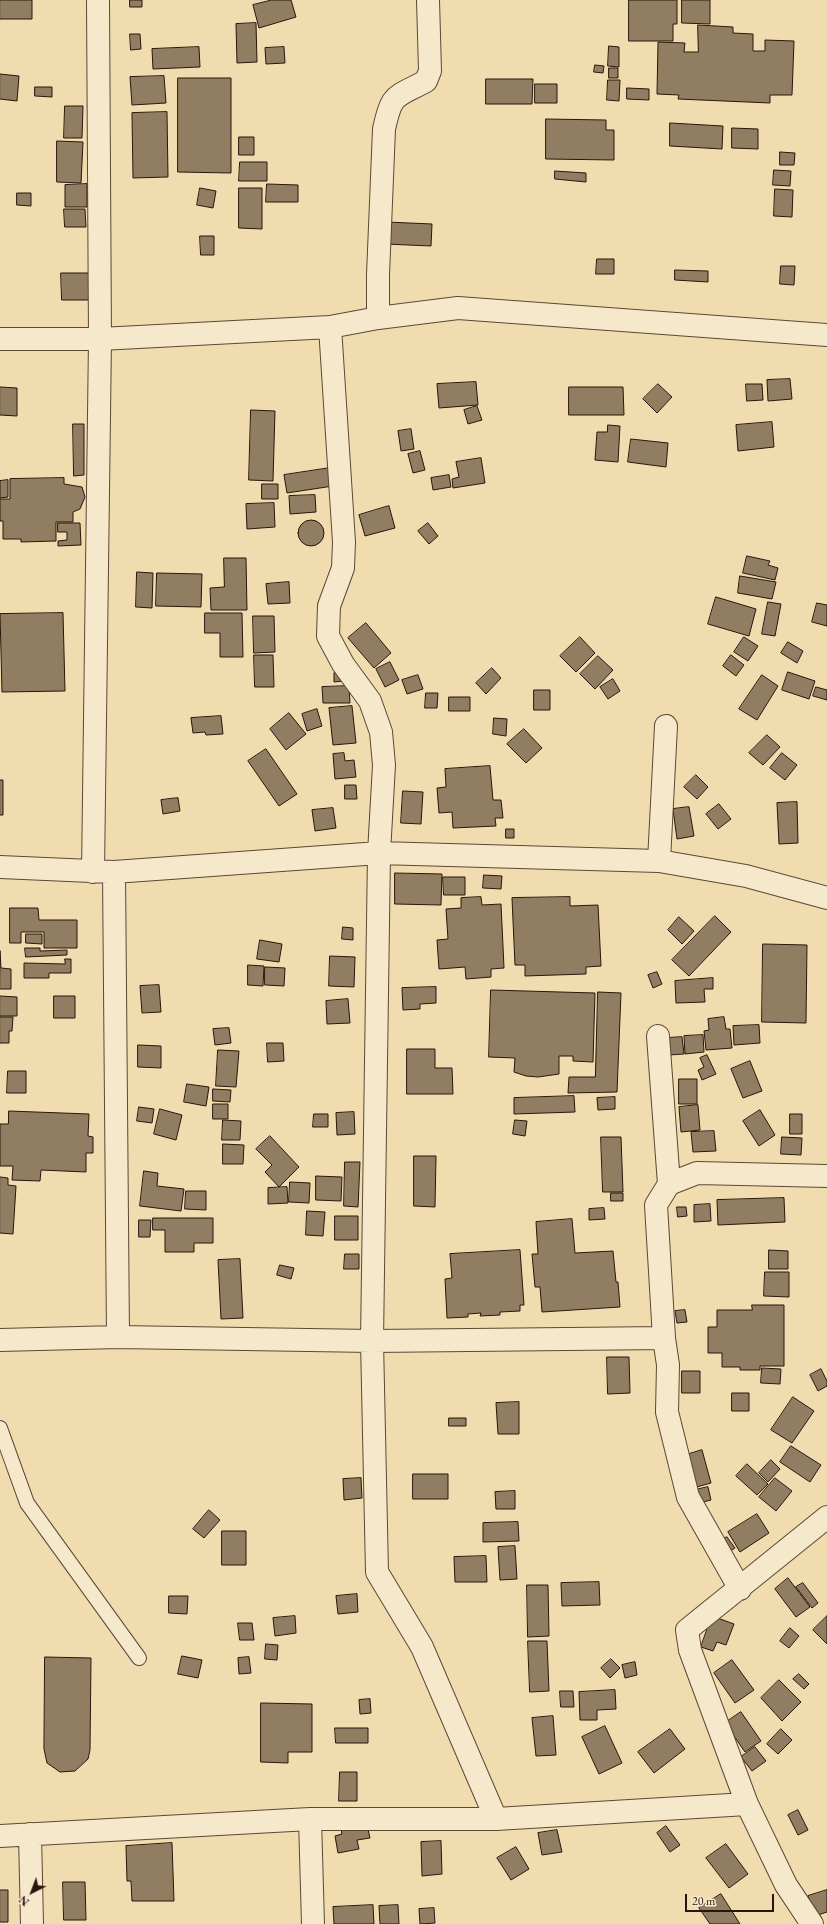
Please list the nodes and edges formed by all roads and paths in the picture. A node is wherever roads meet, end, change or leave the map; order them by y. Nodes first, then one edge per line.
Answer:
1 (98, 0) edge
2 (428, 0) edge
3 (378, 318) junction
4 (330, 327) junction
5 (827, 335) edge
6 (0, 339) edge
7 (100, 339) junction
8 (666, 726) dead end
9 (379, 853) junction
10 (659, 862) junction
11 (0, 867) edge
12 (104, 872) junction
13 (827, 898) edge
14 (658, 1036) dead end
15 (827, 1176) edge
16 (669, 1184) junction
17 (118, 1337) junction
18 (664, 1338) junction
19 (0, 1340) edge
20 (372, 1341) junction
21 (0, 1428) edge
22 (827, 1517) edge
23 (740, 1589) junction
24 (139, 1658) dead end
25 (747, 1804) junction
26 (310, 1819) junction
27 (496, 1819) junction
28 (30, 1834) junction
29 (0, 1836) edge
30 (32, 1924) edge
31 (312, 1924) edge
32 (812, 1924) edge

1 - 7 street
2 - 3 street
3 - 4 street
3 - 5 street
4 - 7 street
4 - 9 street
6 - 7 street
7 - 12 street
8 - 10 street
9 - 10 street
9 - 12 street
9 - 20 street
10 - 13 street
11 - 12 street
12 - 17 street
14 - 16 street
15 - 16 street
16 - 18 street
17 - 19 street
17 - 20 street
18 - 20 street
18 - 23 street
20 - 27 street
21 - 24 lane
22 - 23 street
23 - 25 street
25 - 27 street
25 - 32 street
26 - 27 street
26 - 28 street
26 - 31 street
28 - 29 street
28 - 30 street

